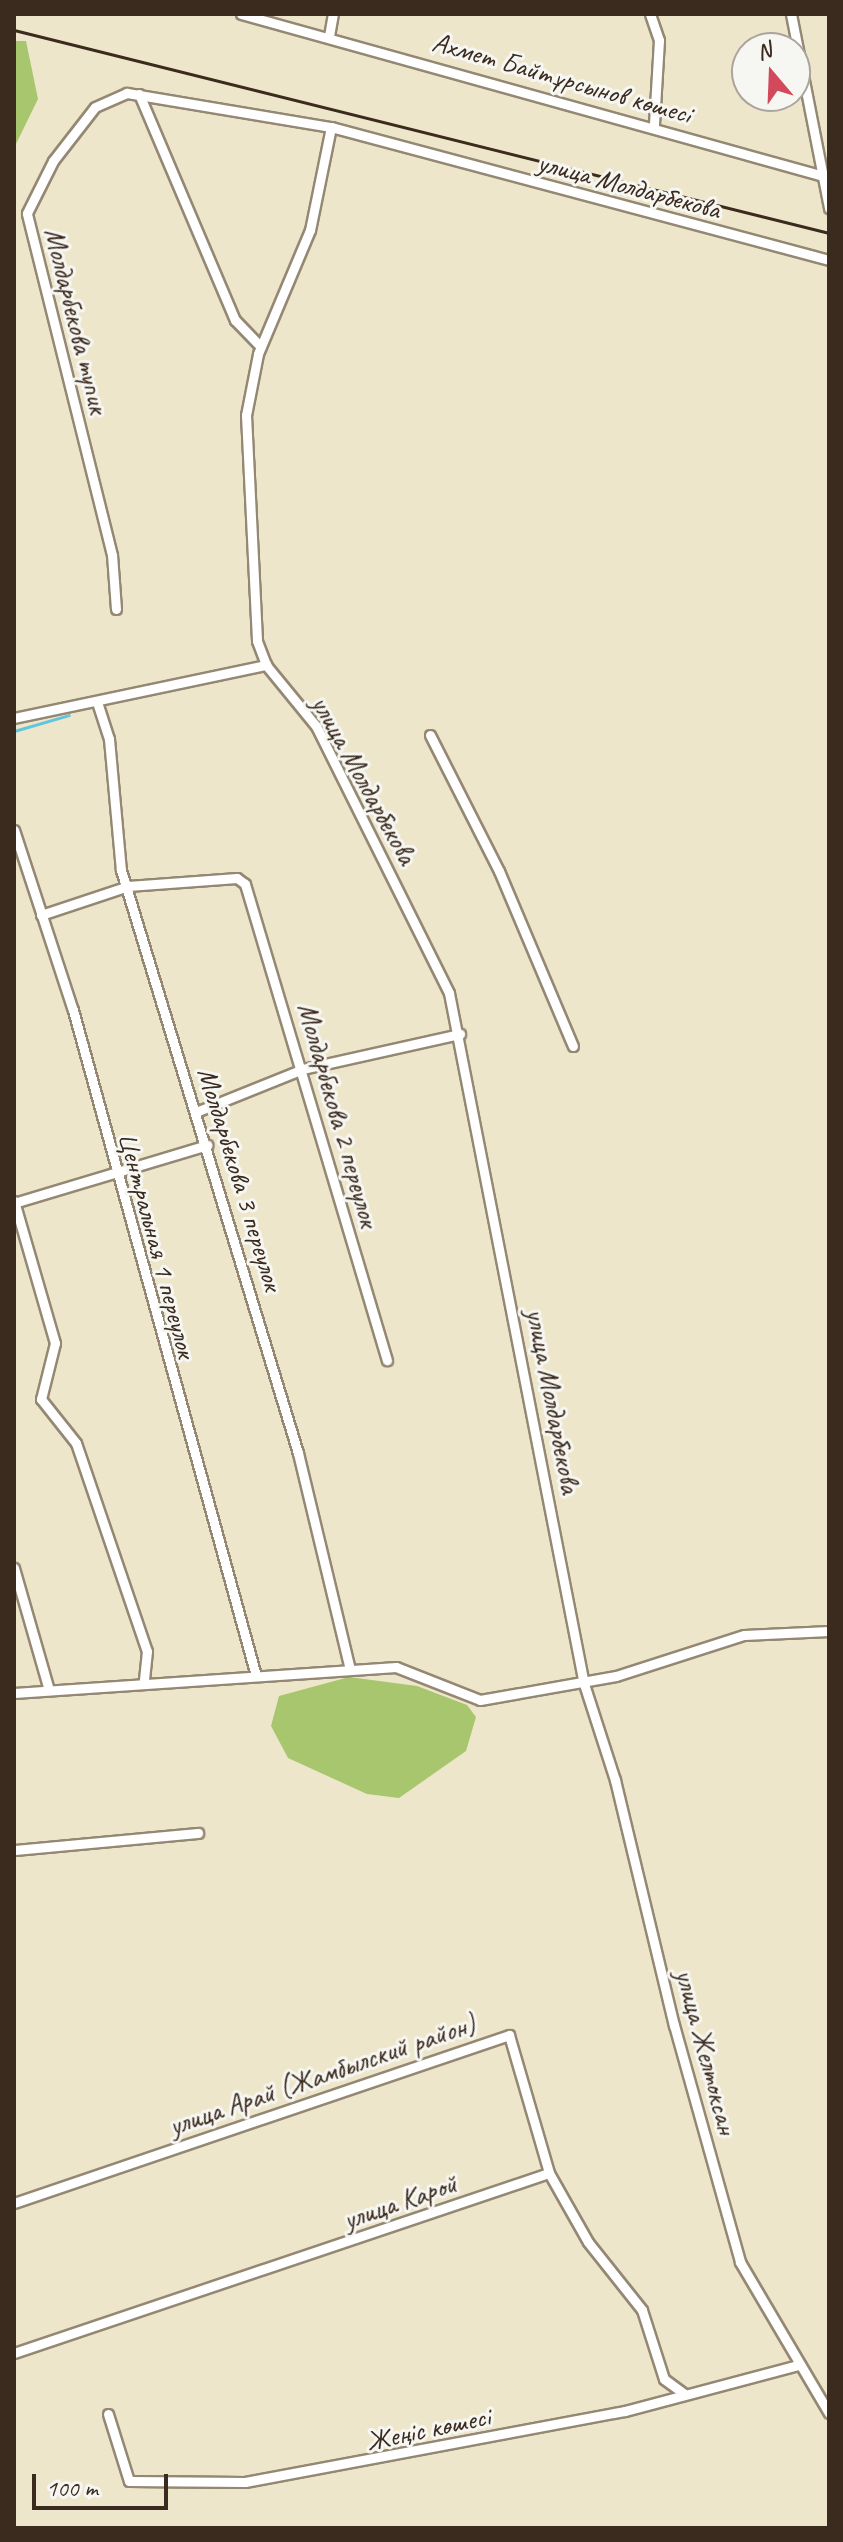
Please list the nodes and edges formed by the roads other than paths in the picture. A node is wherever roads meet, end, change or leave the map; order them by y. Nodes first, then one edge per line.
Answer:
1 (241, 14) edge
2 (333, 14) edge
3 (650, 14) edge
4 (791, 14) edge
5 (329, 36) junction
6 (139, 94) junction
7 (654, 125) junction
8 (331, 127) junction
9 (823, 176) junction
10 (829, 208) edge
11 (829, 260) edge
12 (261, 347) junction
13 (116, 609) dead end
14 (266, 665) junction
15 (97, 702) junction
16 (14, 718) edge
17 (430, 735) dead end
18 (14, 830) edge
19 (128, 886) junction
20 (41, 915) junction
21 (460, 1034) junction
22 (573, 1046) dead end
23 (303, 1069) junction
24 (196, 1112) junction
25 (207, 1145) junction
26 (114, 1173) junction
27 (14, 1202) edge
28 (387, 1360) dead end
29 (14, 1568) edge
30 (829, 1631) edge
31 (350, 1669) junction
32 (255, 1672) junction
33 (144, 1681) junction
34 (584, 1684) junction
35 (49, 1690) junction
36 (14, 1693) edge
37 (198, 1833) dead end
38 (14, 1850) edge
39 (549, 2173) junction
40 (14, 2203) edge
41 (14, 2353) edge
42 (798, 2365) junction
43 (685, 2394) junction
44 (829, 2413) edge
45 (108, 2414) dead end

1 - 5 street, Ахмет Байтұрсынов көшесі
2 - 5 street
3 - 7 street
4 - 9 street
5 - 7 street, Ахмет Байтұрсынов көшесі
6 - 8 street
6 - 12 street
6 - 13 street, Молдарбекова тупик
7 - 9 street, Ахмет Байтұрсынов көшесі
8 - 11 street, улица Молдарбекова
8 - 12 street, улица Молдарбекова
9 - 10 street
12 - 14 street, улица Молдарбекова
14 - 15 street
14 - 21 street, улица Молдарбекова
15 - 16 street
15 - 19 street, Молдарбекова 3 переулок
17 - 22 street
18 - 20 street, Центральная 1 переулок
19 - 20 street
19 - 23 street, Молдарбекова 2 переулок
19 - 24 street, Молдарбекова 3 переулок
20 - 26 street, Центральная 1 переулок
21 - 23 street
21 - 34 street, улица Молдарбекова
23 - 24 street
23 - 28 street, Молдарбекова 2 переулок
24 - 25 street, Молдарбекова 3 переулок
25 - 26 street
25 - 31 street, Молдарбекова 3 переулок
26 - 27 street
26 - 32 street, Центральная 1 переулок
27 - 33 street
29 - 35 street
30 - 34 street
31 - 32 street
31 - 34 street
32 - 33 street
33 - 35 street
34 - 42 street, улица Желтоксан
35 - 36 street
37 - 38 street
39 - 40 street, улица Арай (Жамбылский район)
39 - 41 street, улица Карой
39 - 43 street
42 - 43 street, Жеңіс көшесі
42 - 44 street, улица Желтоксан
43 - 45 street, Жеңіс көшесі

